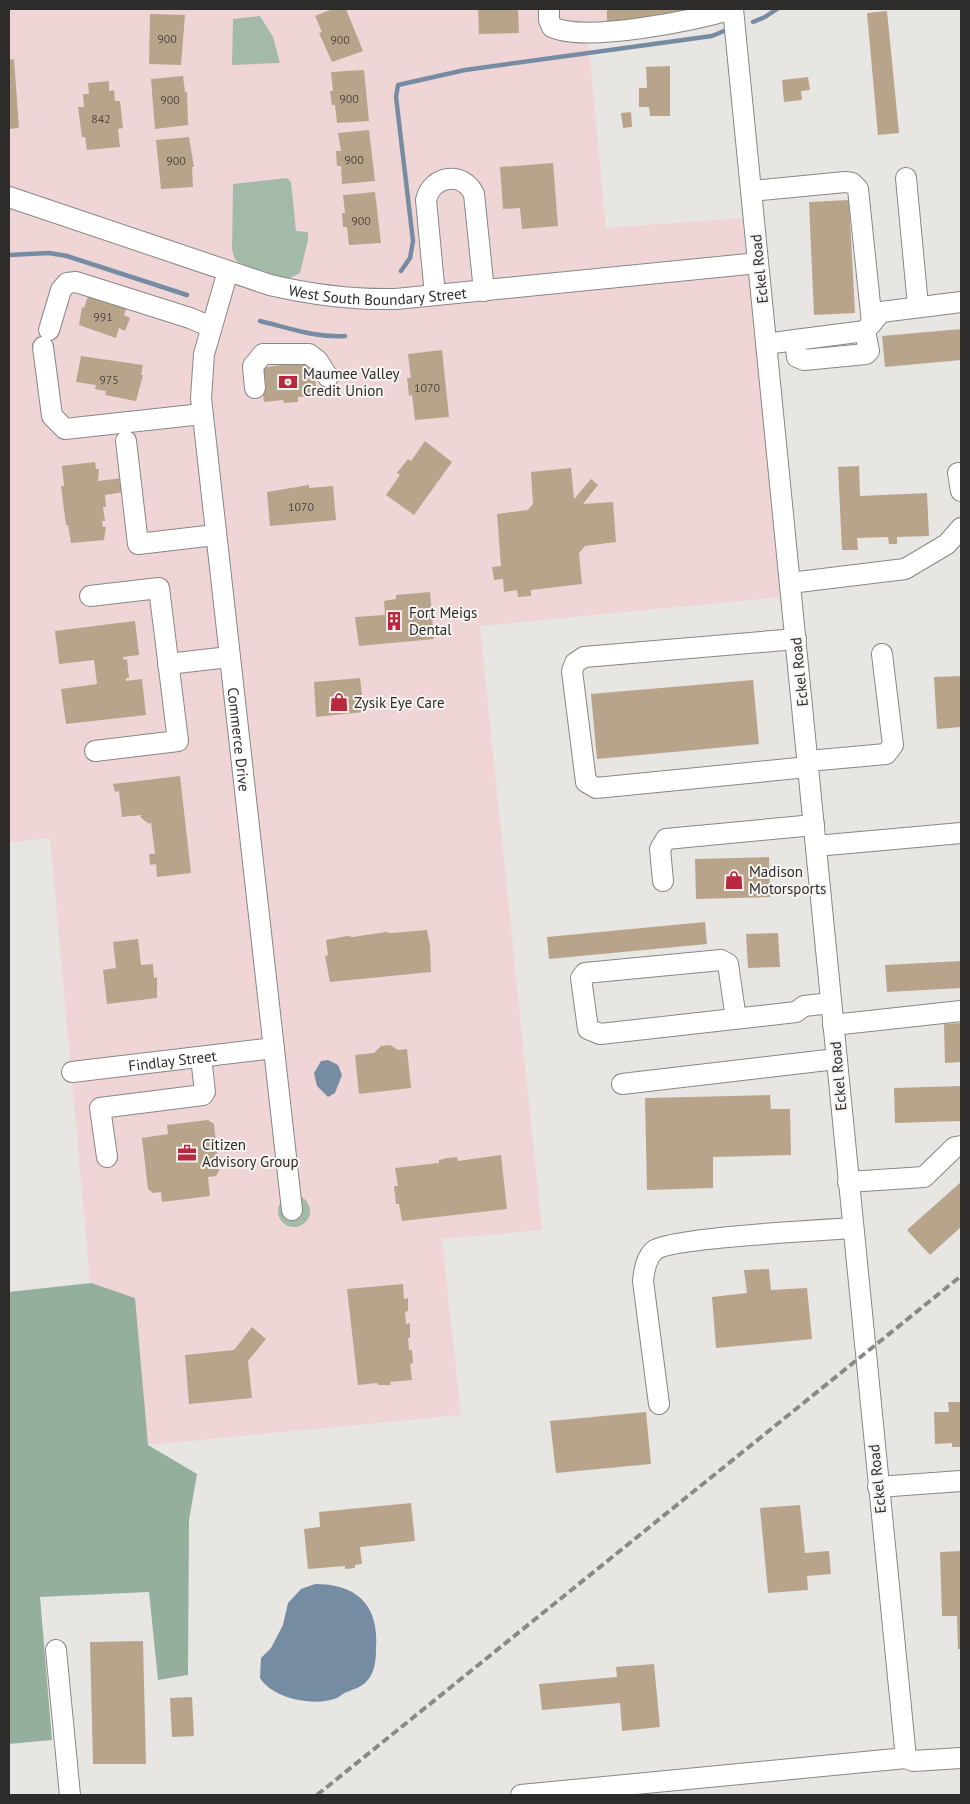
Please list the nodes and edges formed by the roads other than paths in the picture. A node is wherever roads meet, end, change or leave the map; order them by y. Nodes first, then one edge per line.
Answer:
1 (549, 9) edge
2 (733, 9) edge
3 (906, 178) dead end
4 (751, 191) junction
5 (9, 198) edge
6 (758, 263) junction
7 (228, 271) junction
8 (484, 291) junction
9 (435, 295) junction
10 (961, 302) edge
11 (918, 306) junction
12 (211, 327) junction
13 (868, 328) junction
14 (766, 344) junction
15 (328, 377) dead end
16 (255, 388) dead end
17 (202, 414) junction
18 (126, 441) dead end
19 (961, 528) edge
20 (215, 535) junction
21 (790, 583) junction
22 (90, 596) dead end
23 (796, 639) junction
24 (882, 654) dead end
25 (228, 657) junction
26 (168, 664) junction
27 (95, 751) dead end
28 (808, 764) junction
29 (814, 825) junction
30 (961, 833) edge
31 (816, 846) junction
32 (663, 882) dead end
33 (831, 1003) junction
34 (961, 1011) edge
35 (736, 1018) junction
36 (833, 1025) junction
37 (274, 1048) junction
38 (201, 1057) junction
39 (836, 1060) junction
40 (72, 1072) dead end
41 (622, 1084) dead end
42 (961, 1146) edge
43 (107, 1157) dead end
44 (848, 1182) junction
45 (292, 1210) dead end
46 (852, 1228) junction
47 (659, 1404) dead end
48 (961, 1481) edge
49 (878, 1488) junction
50 (56, 1650) dead end
51 (906, 1758) junction
52 (961, 1758) edge
53 (676, 1788) edge
54 (70, 1795) edge
55 (521, 1795) edge

1 - 2 street
2 - 4 street, Eckel Road
3 - 11 street
4 - 6 street, Eckel Road
4 - 13 street
5 - 7 street, West South Boundary Street
6 - 8 street, West South Boundary Street
6 - 14 street, Eckel Road
7 - 9 street, West South Boundary Street
7 - 12 street, Commerce Drive
8 - 9 street, West South Boundary Street
8 - 9 street
10 - 11 street
11 - 13 street
12 - 17 street, Commerce Drive
12 - 17 street
13 - 14 street
14 - 21 street, Eckel Road
15 - 16 street
17 - 20 street, Commerce Drive
18 - 20 street
19 - 21 street
20 - 25 street, Commerce Drive
21 - 23 street, Eckel Road
22 - 26 street
23 - 28 street, Eckel Road
23 - 28 street
24 - 28 street
25 - 26 street
25 - 37 street, Commerce Drive
26 - 27 street
28 - 29 street, Eckel Road
29 - 31 street, Eckel Road
29 - 32 street
30 - 31 street
31 - 33 street, Eckel Road
33 - 35 street
33 - 36 street, Eckel Road
34 - 36 street
35 - 35 street
36 - 39 street, Eckel Road
37 - 38 street, Findlay Street
37 - 45 street, Commerce Drive
38 - 40 street, Findlay Street
38 - 43 street
39 - 41 street
39 - 44 street, Eckel Road
42 - 44 street
44 - 46 street, Eckel Road
46 - 47 street
46 - 49 street, Eckel Road
48 - 49 street
49 - 51 street, Eckel Road
50 - 54 street
51 - 52 street
51 - 53 street
53 - 55 street

